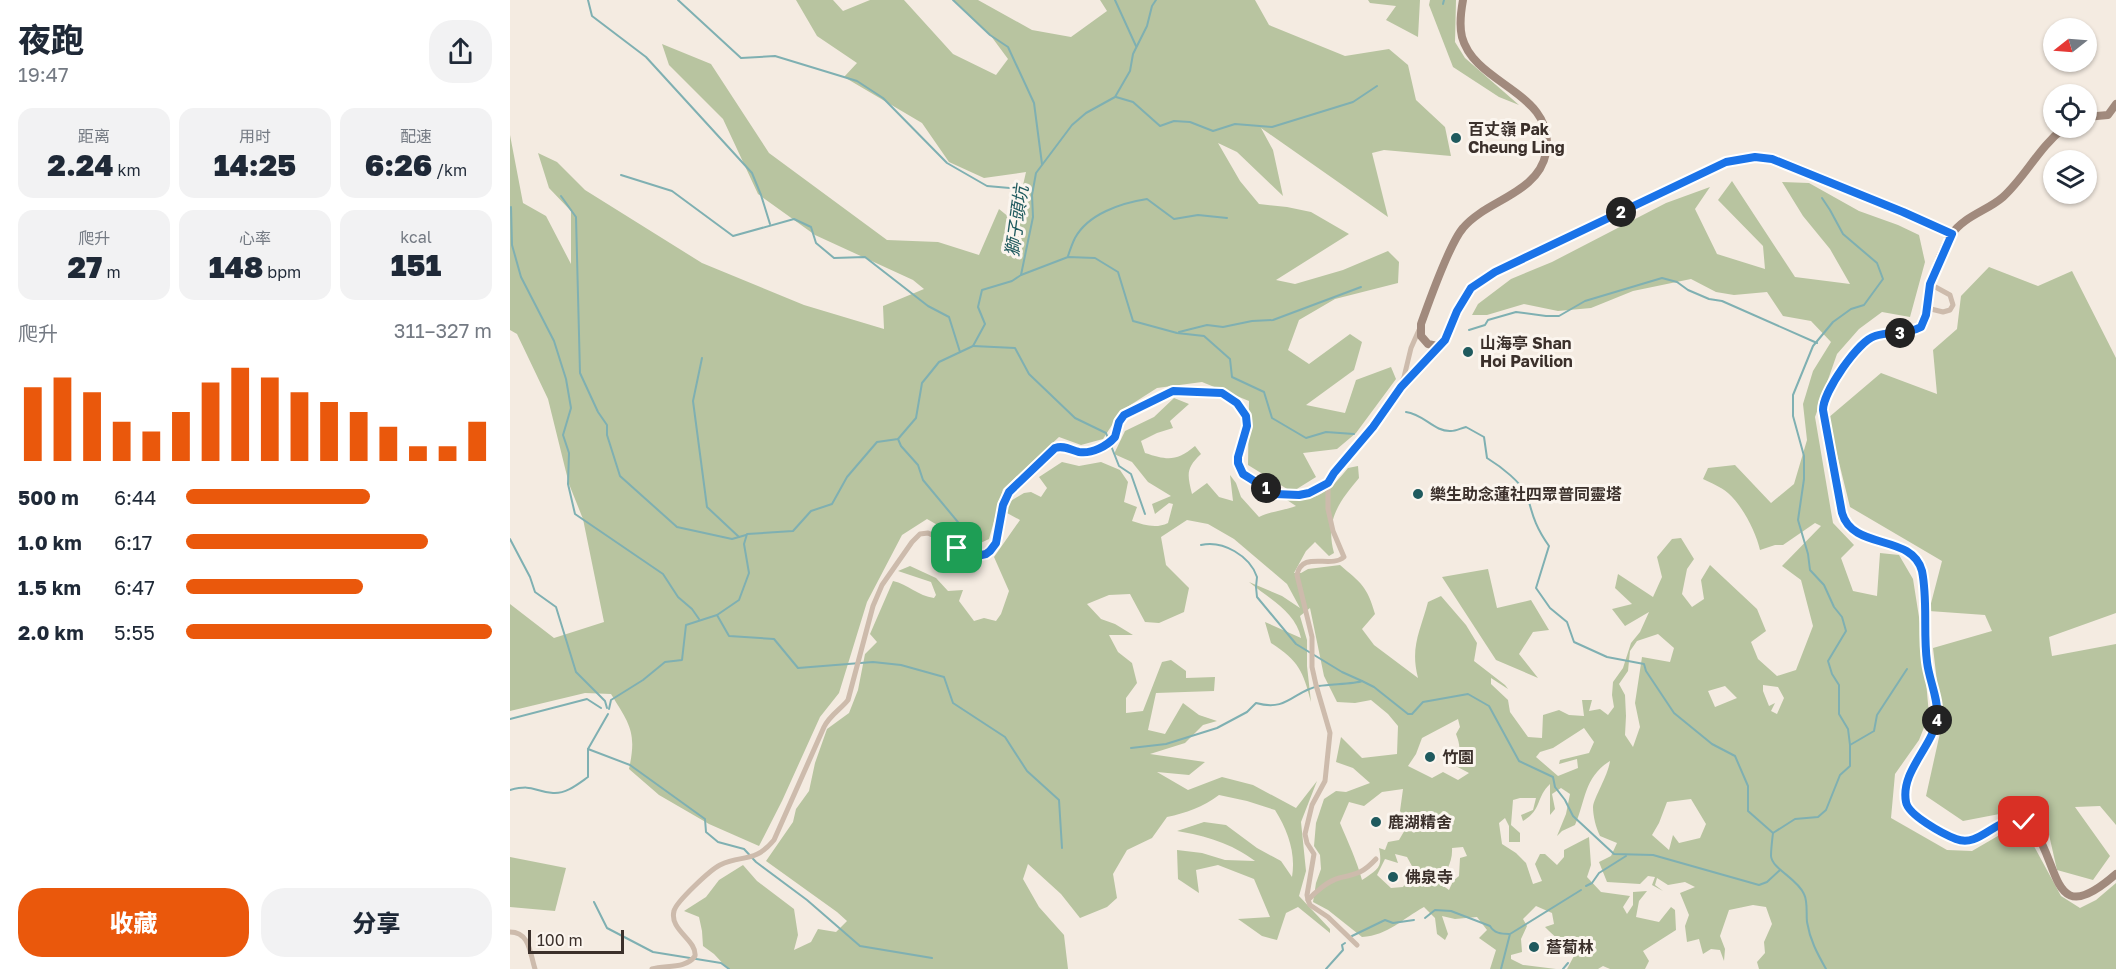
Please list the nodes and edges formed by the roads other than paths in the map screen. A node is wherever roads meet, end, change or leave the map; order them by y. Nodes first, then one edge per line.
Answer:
1 (1463, 0) edge
2 (2116, 104) edge
3 (2097, 116) edge
4 (2053, 138) edge
5 (1952, 234) junction
6 (1930, 284) junction
7 (1927, 308) junction
8 (1421, 324) junction
9 (1441, 344) junction
10 (1401, 387) junction
11 (1328, 483) junction
12 (1376, 859) dead end
13 (2116, 874) edge
14 (1308, 900) junction
15 (510, 932) edge
16 (1357, 945) dead end
17 (536, 969) edge
18 (652, 969) edge

1 - 8 main road
2 - 3 main road
4 - 5 main road
5 - 6 main road
5 - 9 main road
6 - 7 main road
6 - 7 street
7 - 13 main road
8 - 9 main road
8 - 10 street
9 - 10 street
10 - 11 street
11 - 14 street
11 - 18 street
12 - 14 street
14 - 16 street
15 - 17 street

